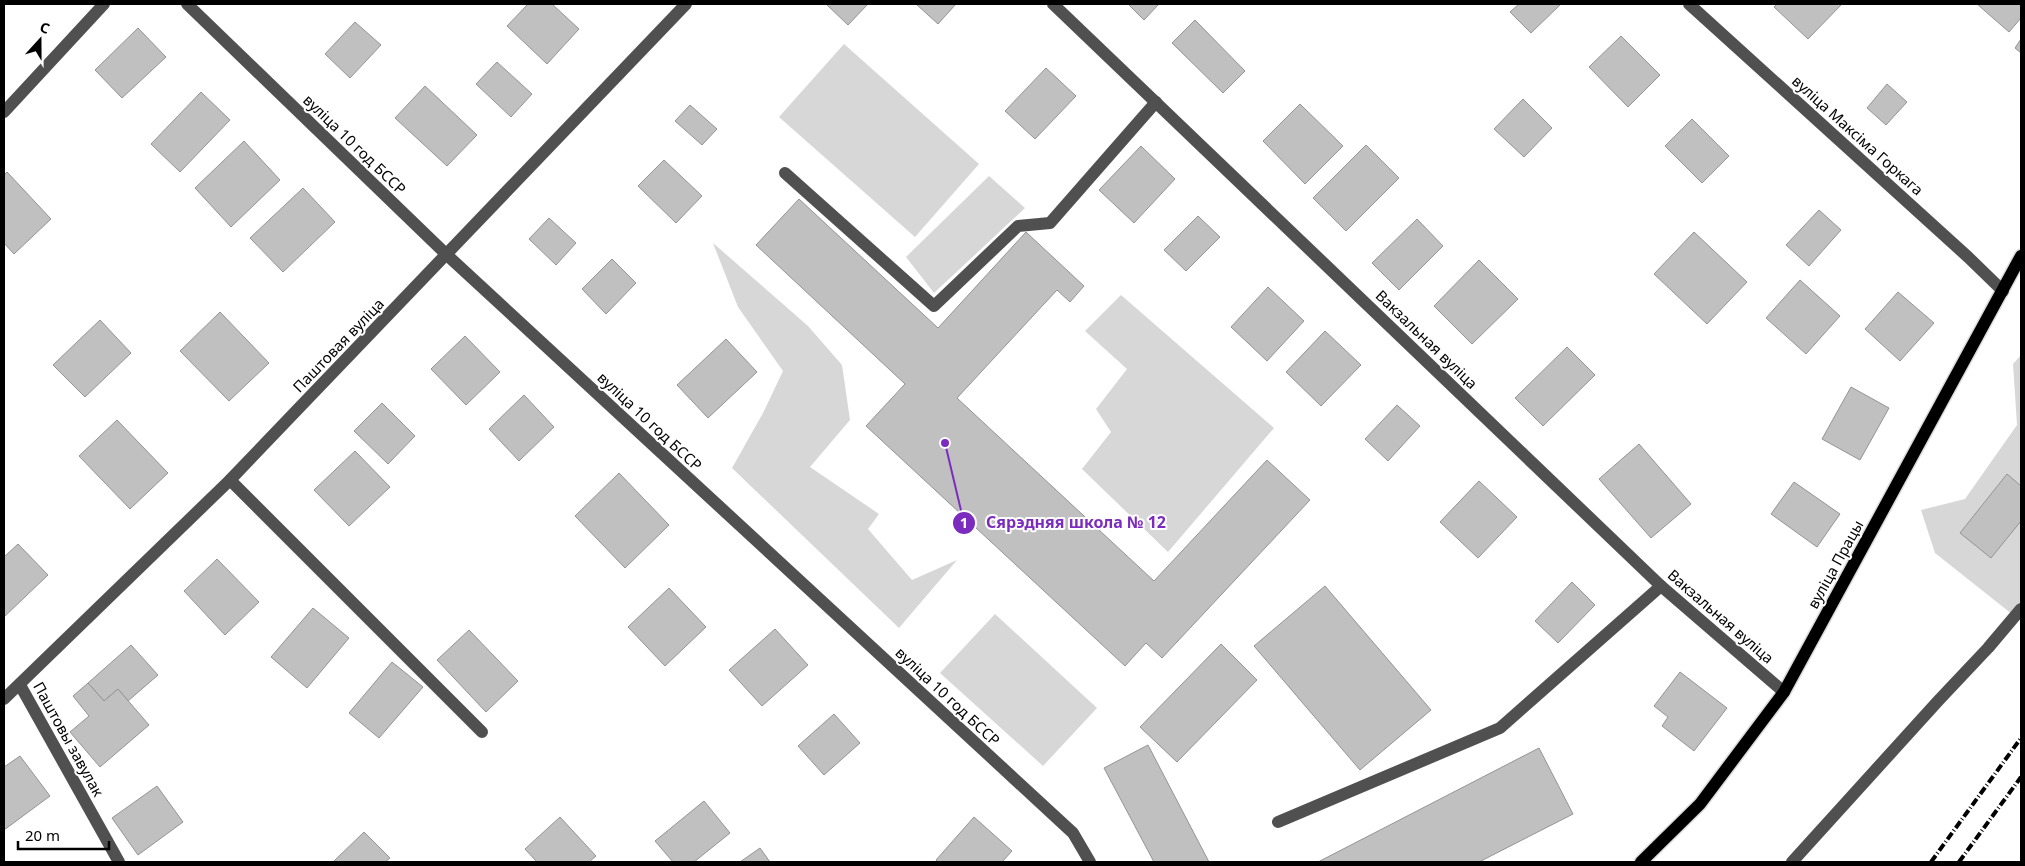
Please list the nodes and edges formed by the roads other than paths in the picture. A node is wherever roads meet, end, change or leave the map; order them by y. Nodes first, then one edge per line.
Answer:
1 (104, 4) edge
2 (187, 4) edge
3 (686, 4) edge
4 (1053, 4) edge
5 (1689, 4) edge
6 (1156, 102) junction
7 (4, 112) edge
8 (786, 173) dead end
9 (447, 255) junction
10 (2021, 256) edge
11 (2003, 291) junction
12 (230, 480) junction
13 (1660, 586) junction
14 (2021, 609) edge
15 (20, 684) junction
16 (1784, 692) junction
17 (4, 699) edge
18 (482, 732) dead end
19 (1278, 822) dead end
20 (119, 862) edge
21 (1090, 862) edge
22 (1641, 862) edge
23 (1792, 862) edge

1 - 7 street
2 - 9 street, вуліца 10 год БССР
3 - 9 street, Паштовая вуліца
4 - 6 street, Вакзальная вуліца
5 - 11 street, вуліца Максіма Горкага
6 - 8 street
6 - 13 street, Вакзальная вуліца
9 - 12 street, Паштовая вуліца
9 - 21 street, вуліца 10 год БССР
10 - 11 main road, вуліца Працы
11 - 16 main road, вуліца Працы
12 - 15 street, Паштовая вуліца
12 - 18 street
13 - 16 street, Вакзальная вуліца
13 - 19 street
14 - 23 street
15 - 17 street, Паштовая вуліца
15 - 20 street, Паштовы завулак
16 - 22 main road, вуліца Працы

